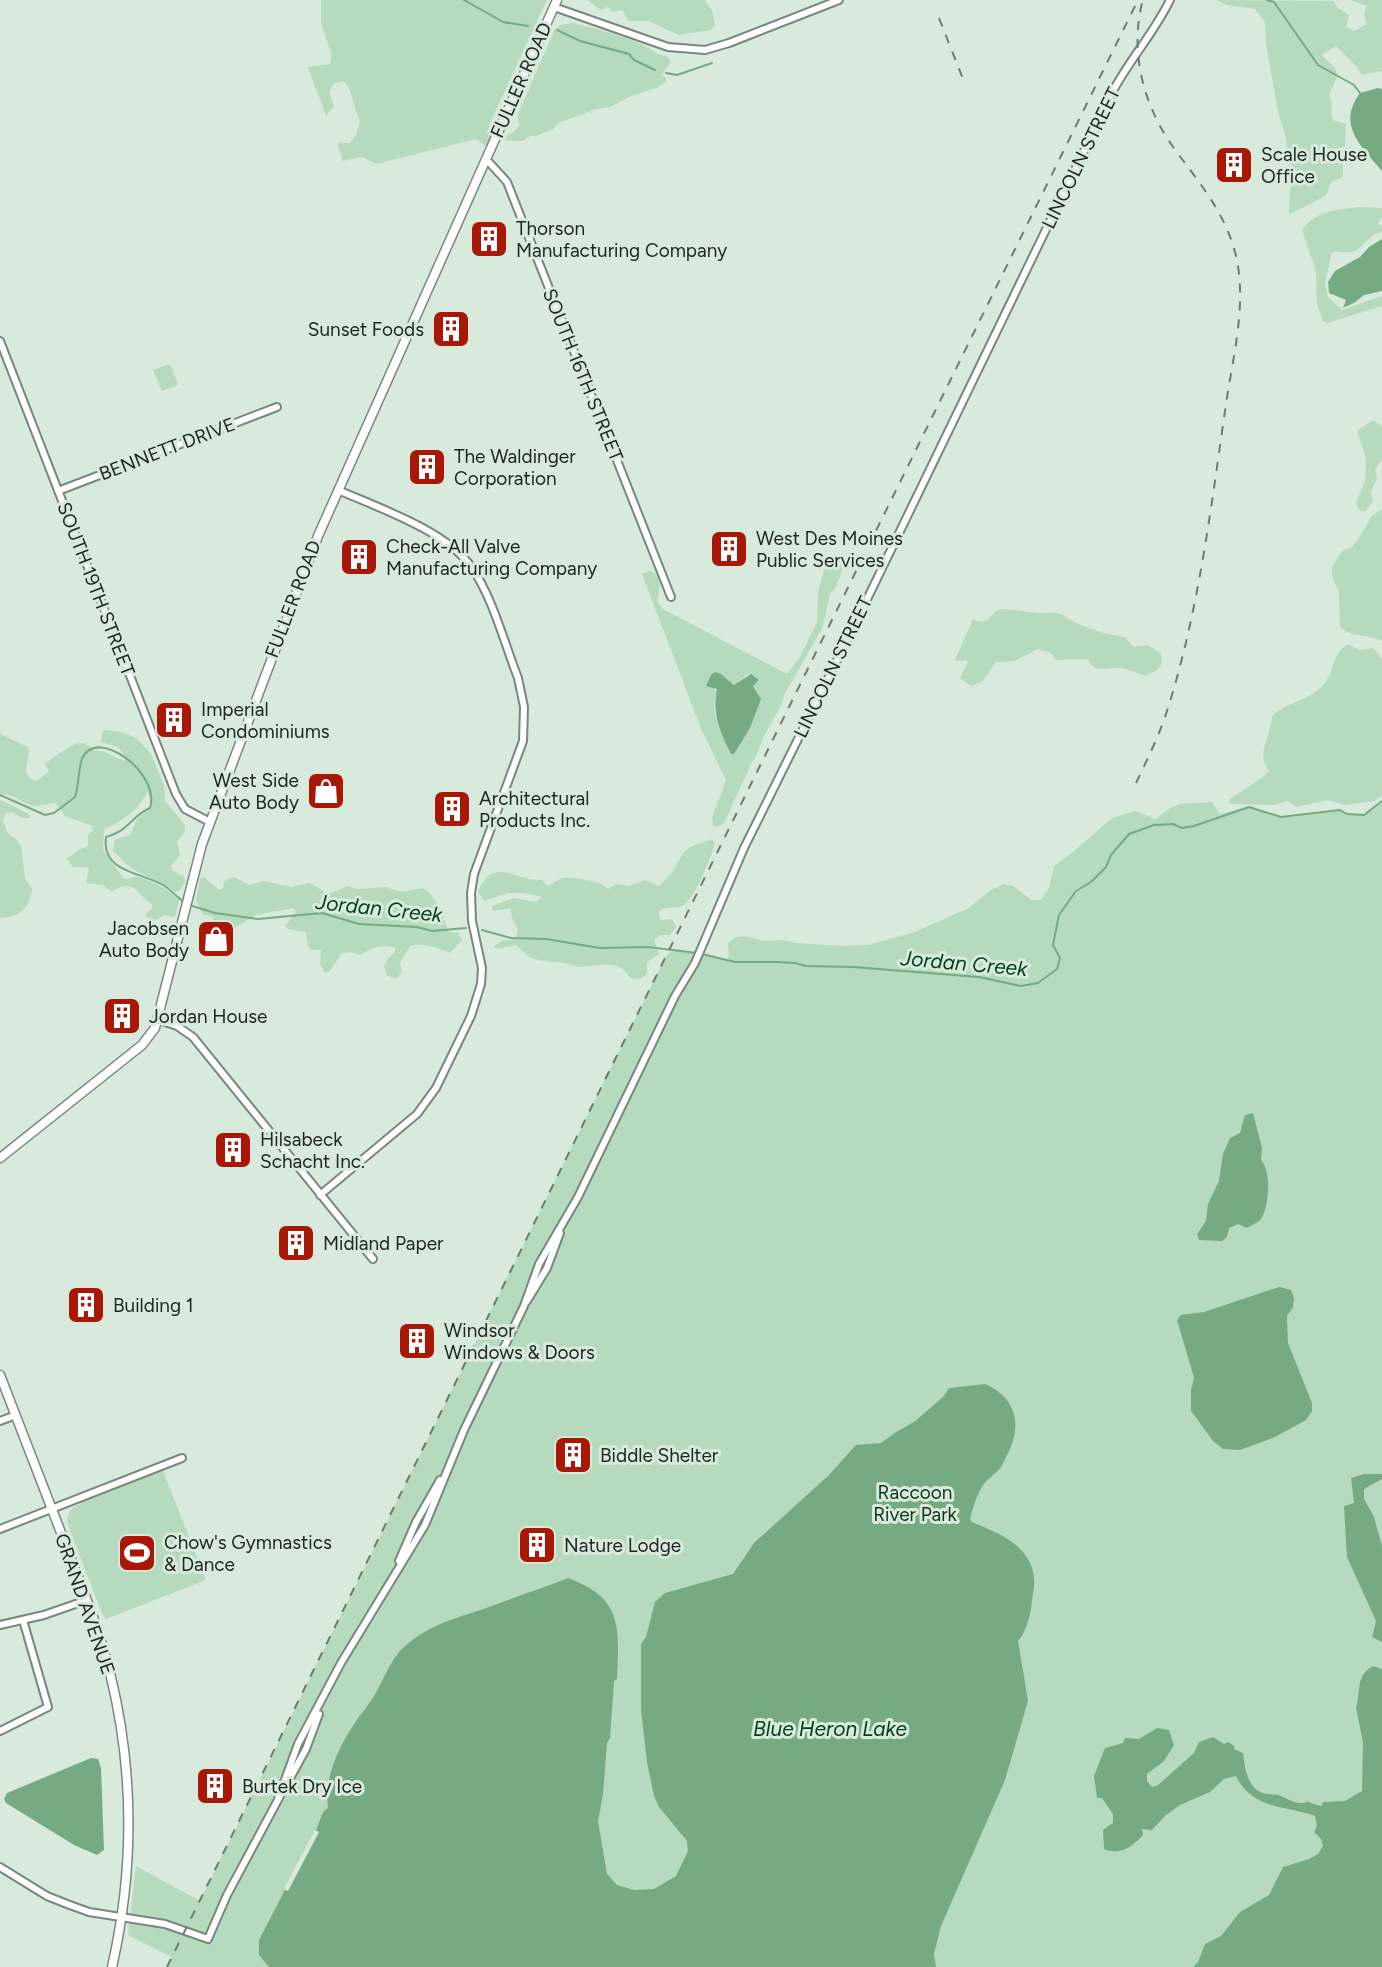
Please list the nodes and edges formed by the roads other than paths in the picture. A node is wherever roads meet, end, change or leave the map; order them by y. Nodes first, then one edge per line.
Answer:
1 (837, 0) edge
2 (1170, 0) edge
3 (556, 4) edge
4 (486, 159) junction
5 (0, 341) edge
6 (277, 407) dead end
7 (338, 490) junction
8 (58, 491) junction
9 (671, 597) dead end
10 (209, 822) junction
11 (159, 1020) junction
12 (0, 1158) edge
13 (320, 1195) junction
14 (373, 1259) dead end
15 (0, 1375) edge
16 (16, 1415) junction
17 (0, 1421) edge
18 (182, 1458) dead end
19 (52, 1509) junction
20 (0, 1529) edge
21 (87, 1600) junction
22 (23, 1620) junction
23 (0, 1625) edge
24 (0, 1731) edge
25 (0, 1867) edge
26 (121, 1917) junction
27 (112, 1967) edge

1 - 3 street
2 - 26 street, LINCOLN STREET
3 - 4 street, FULLER ROAD
4 - 7 street, FULLER ROAD
4 - 9 street, SOUTH 16TH STREET
5 - 8 street, SOUTH 19TH STREET
6 - 8 street, BENNETT DRIVE
7 - 10 street, FULLER ROAD
7 - 13 street
8 - 10 street, SOUTH 19TH STREET
10 - 11 street, FULLER ROAD
11 - 12 street, FULLER ROAD
11 - 13 street
13 - 14 street
15 - 16 street, GRAND AVENUE
16 - 17 street
16 - 19 street, GRAND AVENUE
18 - 19 street
19 - 20 street
19 - 21 street, GRAND AVENUE
21 - 22 street
21 - 26 street, GRAND AVENUE
22 - 23 street
22 - 24 street
25 - 26 street
26 - 27 street, GRAND AVENUE

